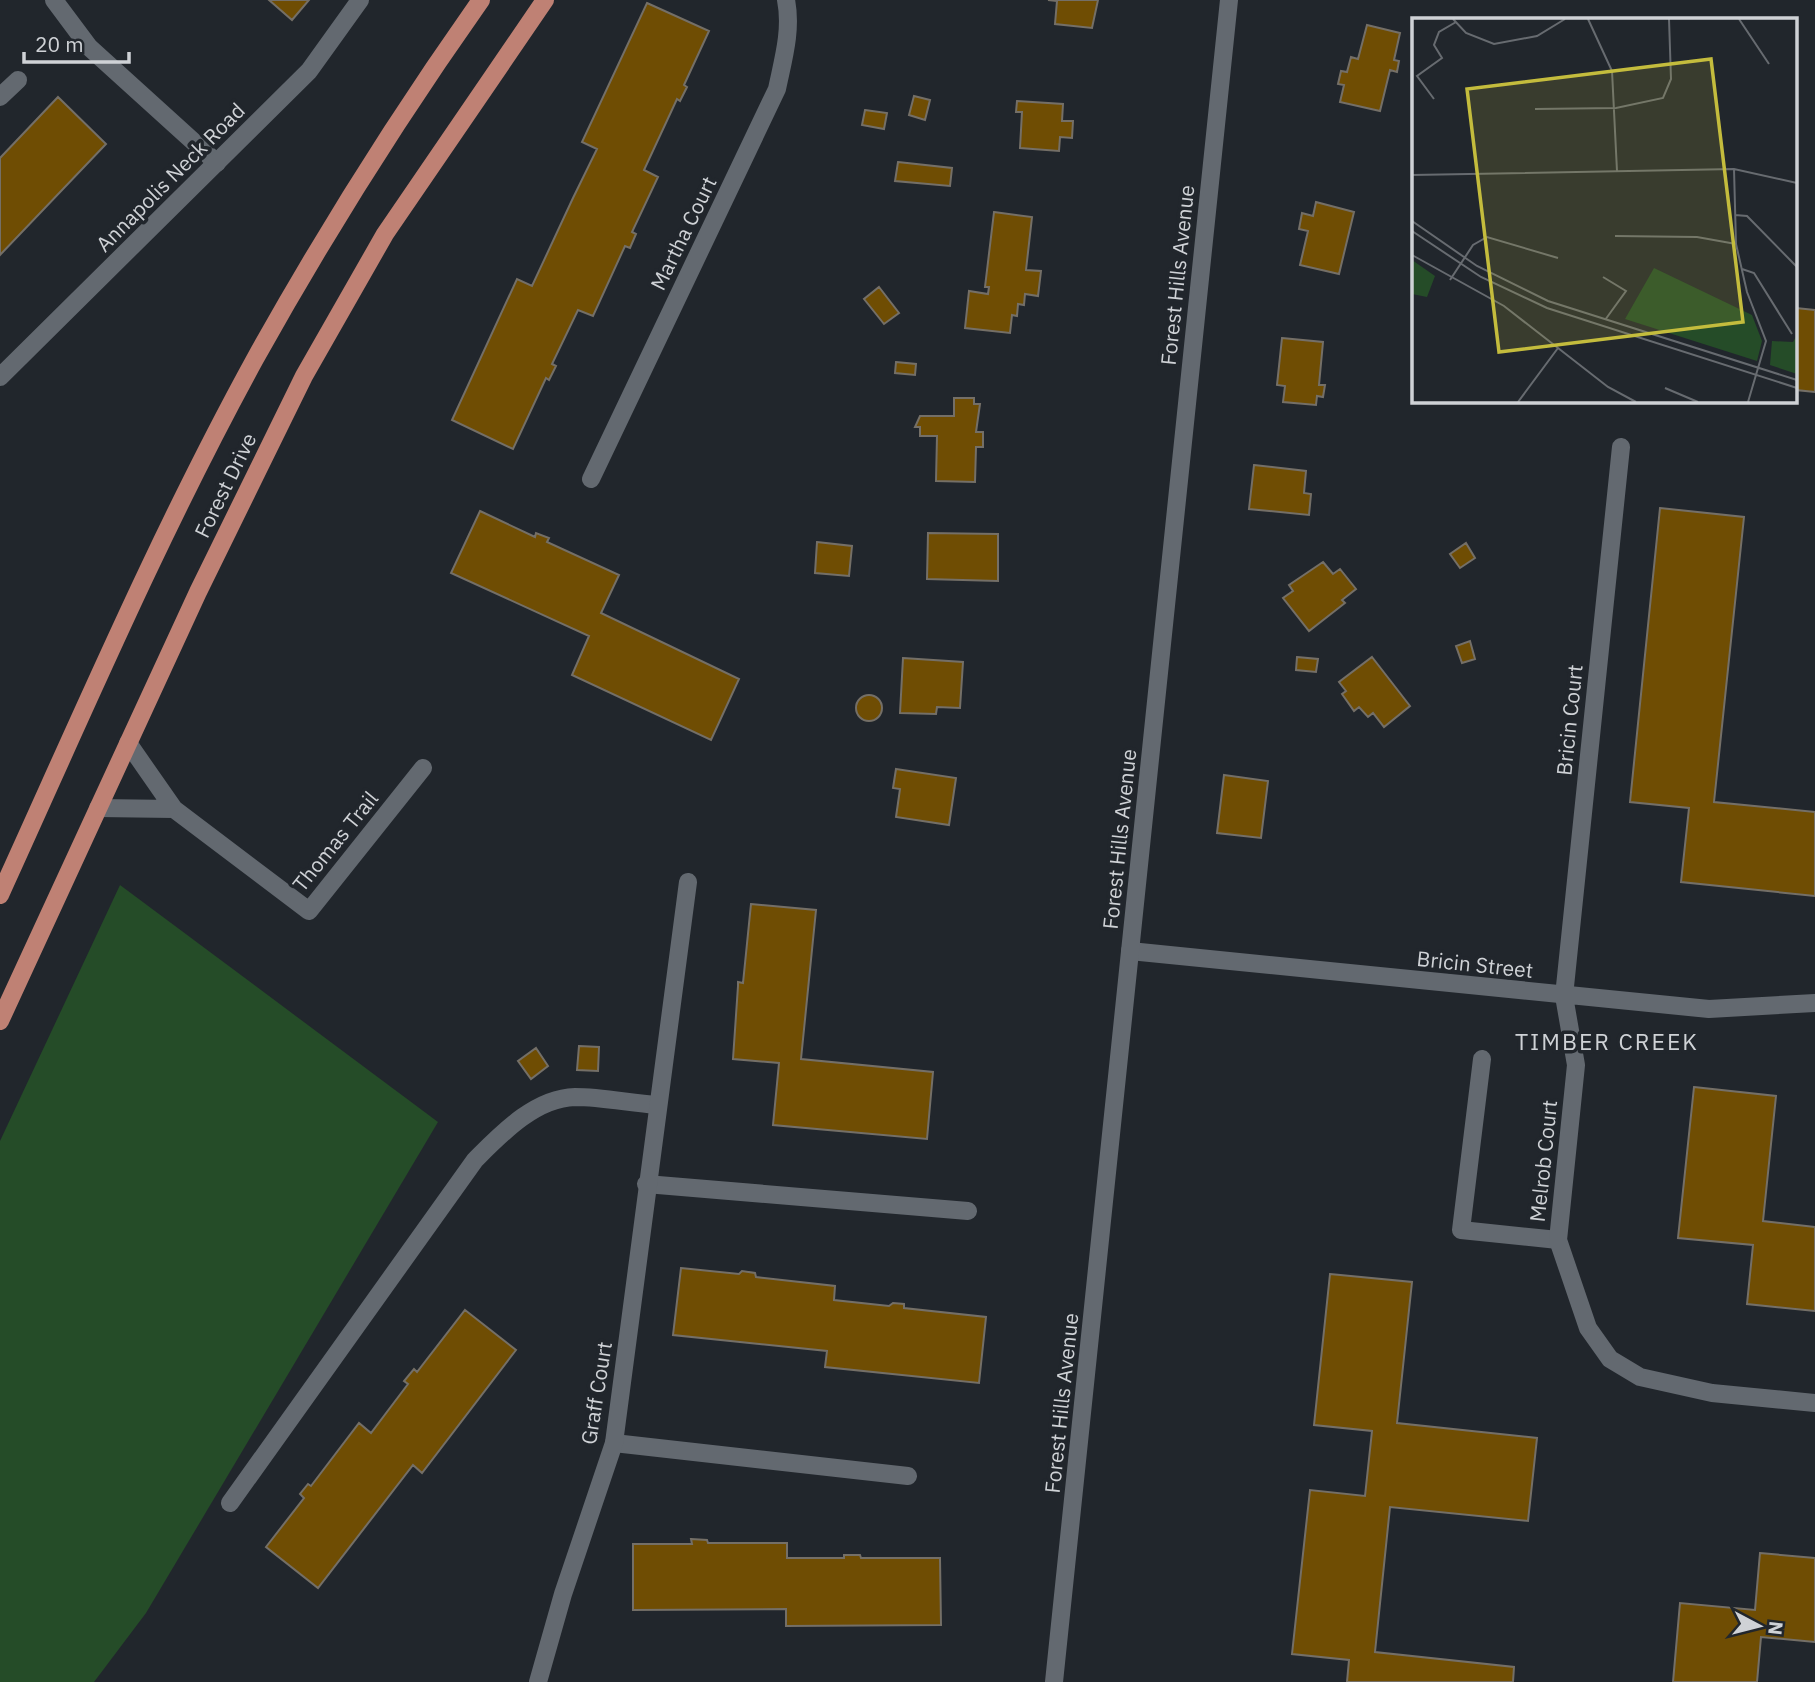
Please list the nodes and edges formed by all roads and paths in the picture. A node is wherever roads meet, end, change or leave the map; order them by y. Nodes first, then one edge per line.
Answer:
1 (54, 0) edge
2 (360, 0) edge
3 (481, 0) edge
4 (545, 0) edge
5 (786, 0) edge
6 (1229, 0) edge
7 (18, 80) dead end
8 (0, 97) edge
9 (217, 163) junction
10 (0, 377) edge
11 (1620, 447) dead end
12 (591, 479) dead end
13 (128, 743) junction
14 (423, 768) dead end
15 (98, 808) junction
16 (174, 810) junction
17 (688, 882) dead end
18 (0, 895) edge
19 (1130, 951) junction
20 (1564, 996) junction
21 (1815, 1003) edge
22 (0, 1021) edge
23 (1482, 1059) dead end
24 (657, 1105) junction
25 (646, 1184) junction
26 (968, 1211) dead end
27 (1558, 1240) junction
28 (1815, 1403) edge
29 (614, 1443) junction
30 (908, 1476) dead end
31 (230, 1503) dead end
32 (538, 1682) edge
33 (1054, 1682) edge

1 - 9 street
2 - 9 street, Annapolis Neck Road
3 - 18 main road, Forest Drive
4 - 13 main road, Forest Drive
5 - 12 street, Martha Court
6 - 19 street, Forest Hills Avenue
7 - 8 street
9 - 10 street, Annapolis Neck Road
11 - 20 street, Bricin Court
13 - 15 main road, Forest Drive
13 - 16 street, Thomas Trail
14 - 16 street, Thomas Trail
15 - 16 street
15 - 22 main road, Forest Drive
17 - 24 street, Graff Court
19 - 20 street, Bricin Street
19 - 33 street, Forest Hills Avenue
20 - 21 street, Bricin Street
20 - 27 street, Melrob Court
23 - 27 street
24 - 25 street, Graff Court
24 - 31 street
25 - 26 street
25 - 29 street, Graff Court
27 - 28 street, Melrob Court
29 - 30 street
29 - 32 street, Graff Court

